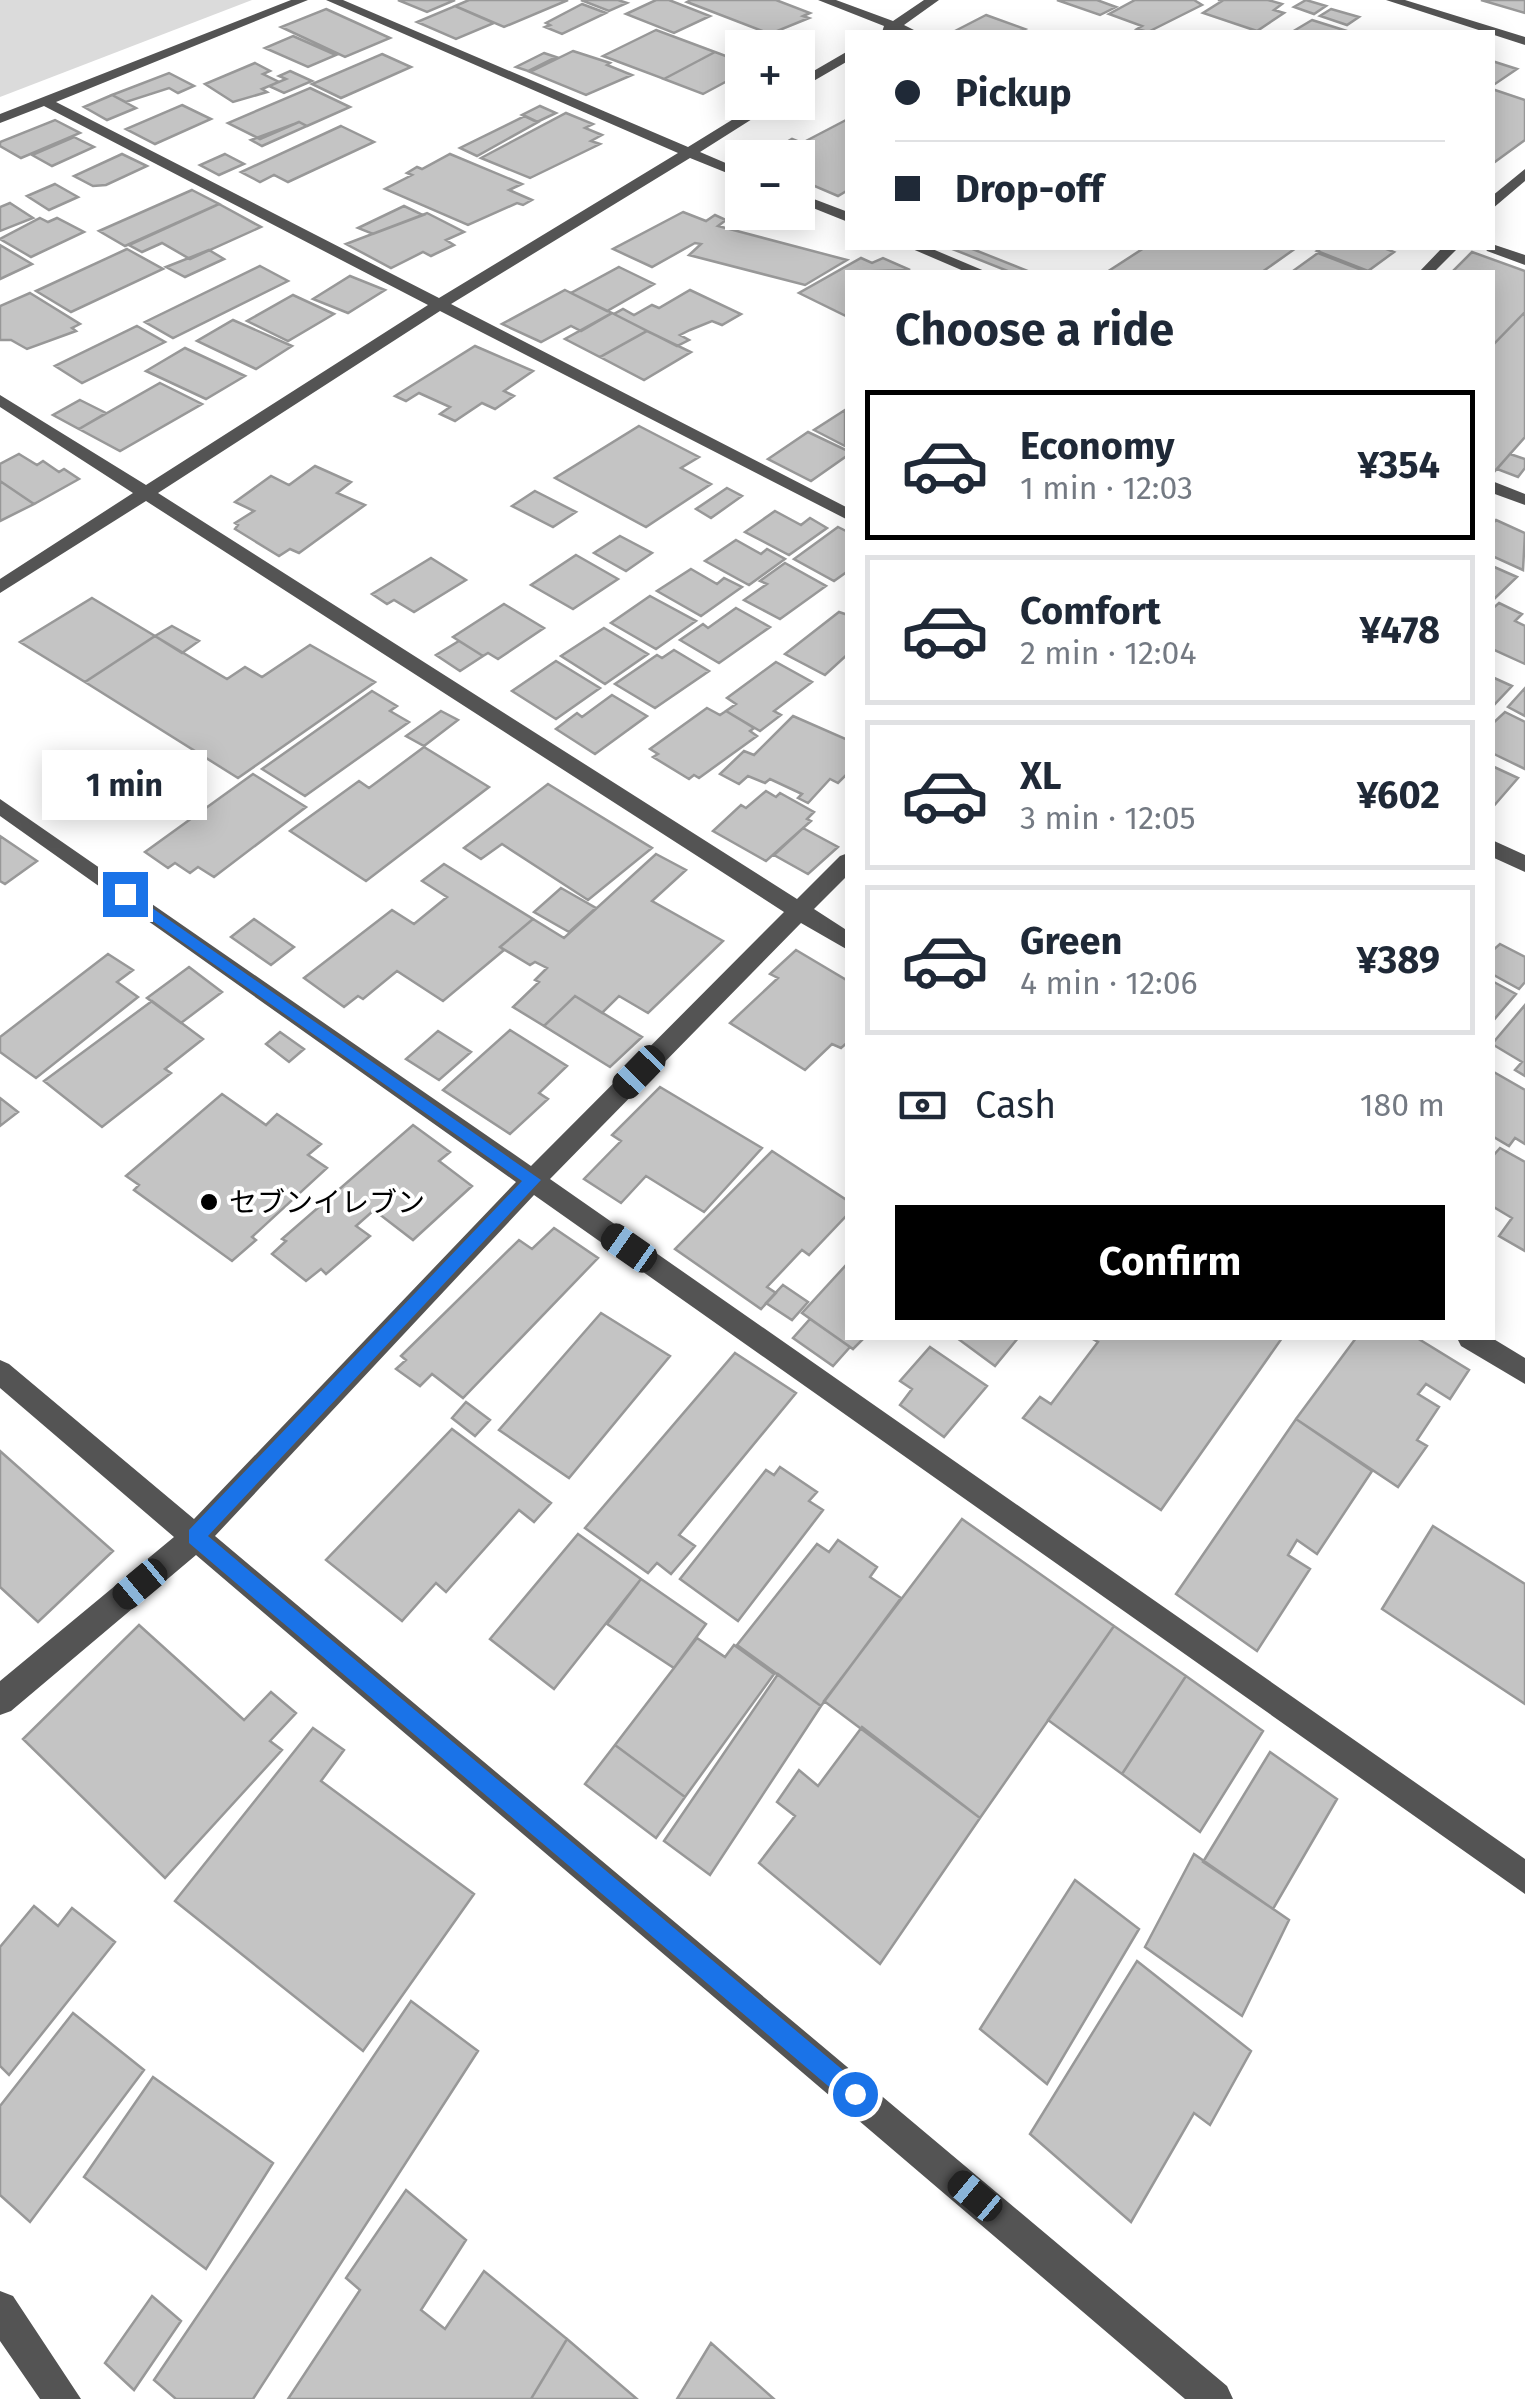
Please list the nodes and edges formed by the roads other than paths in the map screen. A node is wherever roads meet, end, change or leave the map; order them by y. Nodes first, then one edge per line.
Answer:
1 (302, 0) edge
2 (332, 0) edge
3 (824, 0) edge
4 (933, 0) edge
5 (1392, 0) edge
6 (888, 29) edge
7 (1487, 30) edge
8 (1495, 33) edge
9 (1525, 42) edge
10 (845, 56) edge
11 (815, 75) edge
12 (46, 102) junction
13 (0, 119) edge
14 (744, 120) edge
15 (692, 154) junction
16 (725, 168) edge
17 (1525, 173) edge
18 (1495, 202) edge
19 (815, 205) edge
20 (845, 217) edge
21 (1495, 249) edge
22 (923, 250) edge
23 (1448, 250) edge
24 (1525, 260) edge
25 (974, 270) edge
26 (1428, 270) edge
27 (438, 304) junction
28 (0, 400) edge
29 (1495, 487) edge
30 (146, 494) junction
31 (1525, 500) edge
32 (845, 513) edge
33 (0, 586) edge
34 (0, 806) edge
35 (1495, 849) edge
36 (845, 864) edge
37 (1525, 864) edge
38 (798, 910) junction
39 (845, 940) edge
40 (533, 1180) junction
41 (1473, 1340) edge
42 (0, 1372) edge
43 (1525, 1372) edge
44 (196, 1536) junction
45 (0, 1700) edge
46 (1525, 1878) edge
47 (0, 2309) edge
48 (62, 2399) edge
49 (1214, 2399) edge

1 - 12 street
2 - 15 street
3 - 6 street
4 - 6 street
5 - 7 street
8 - 9 street
10 - 11 street
12 - 13 street
12 - 27 street
14 - 15 street
15 - 16 street
15 - 27 street
17 - 18 street
19 - 20 street
21 - 24 street
22 - 25 street
23 - 26 street
27 - 30 street
27 - 32 street
28 - 30 street
29 - 31 street
30 - 33 street
30 - 38 street
34 - 40 street
35 - 37 street
36 - 38 street
38 - 39 street
38 - 40 street
40 - 44 street
40 - 46 street
41 - 43 street
42 - 44 street
44 - 45 street
44 - 49 street
47 - 48 street

